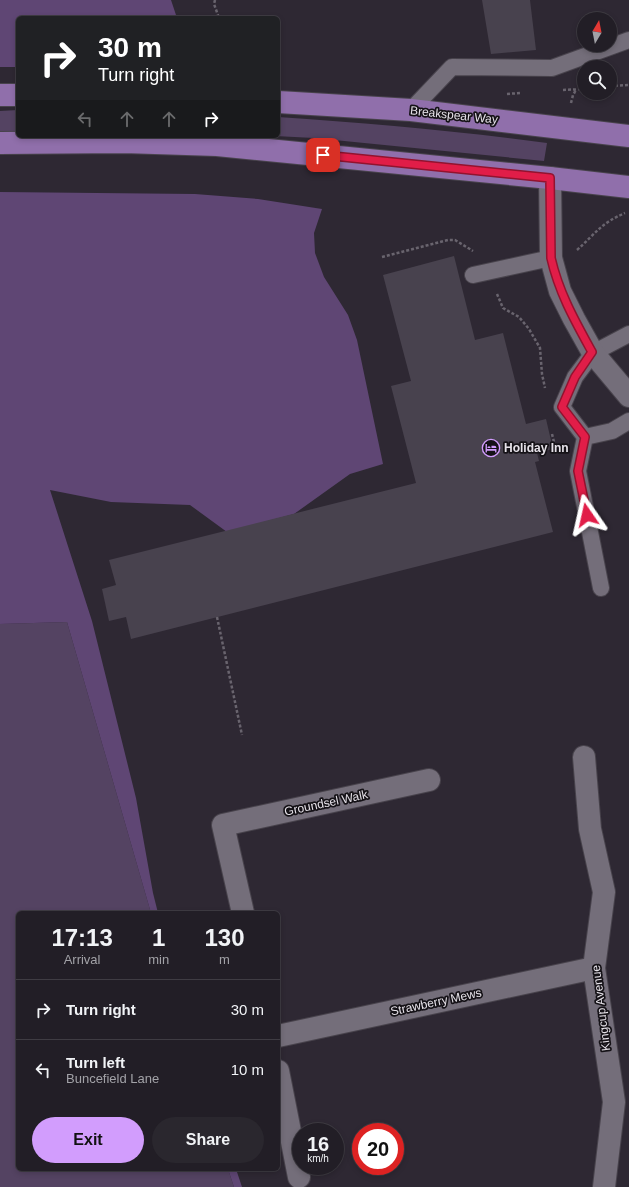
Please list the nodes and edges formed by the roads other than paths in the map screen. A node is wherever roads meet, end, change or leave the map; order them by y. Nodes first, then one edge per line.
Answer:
1 (629, 40) edge
2 (0, 95) edge
3 (16, 95) edge
4 (280, 102) edge
5 (411, 110) junction
6 (629, 136) edge
7 (0, 143) edge
8 (550, 178) junction
9 (629, 187) edge
10 (552, 264) junction
11 (473, 275) dead end
12 (629, 334) edge
13 (592, 352) junction
14 (629, 396) edge
15 (629, 421) edge
16 (585, 437) junction
17 (601, 588) dead end
18 (584, 757) dead end
19 (429, 780) dead end
20 (243, 911) edge
21 (594, 968) junction
22 (280, 1036) edge
23 (280, 1081) edge
24 (299, 1177) dead end
25 (604, 1187) edge

1 - 5 lane
2 - 3 main road
4 - 5 main road, Breakspear Way
5 - 6 main road, Breakspear Way
7 - 8 main road
8 - 9 main road
8 - 10 street
10 - 11 lane
10 - 13 street
12 - 13 lane
13 - 14 street
13 - 16 lane
15 - 16 lane
16 - 17 lane
18 - 21 street, Kingcup Avenue
19 - 20 street, Groundsel Walk
21 - 22 street, Strawberry Mews
21 - 25 street, Kingcup Avenue
23 - 24 street

